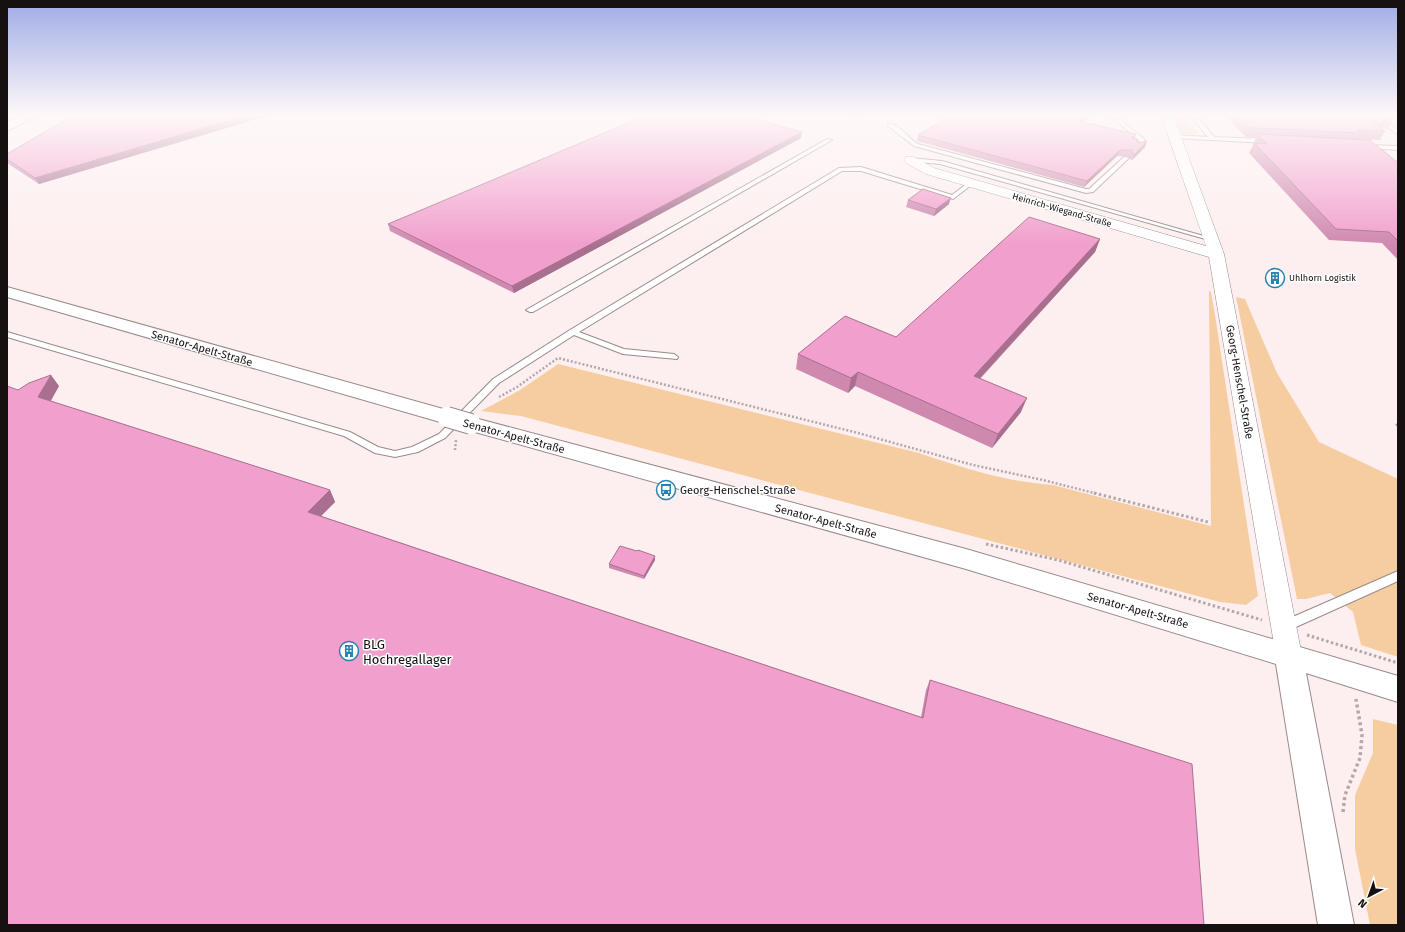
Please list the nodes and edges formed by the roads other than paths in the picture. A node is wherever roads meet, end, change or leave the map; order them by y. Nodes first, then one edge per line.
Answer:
1 (796, 158) edge
2 (966, 158) edge
3 (1126, 158) edge
4 (1183, 158) edge
5 (910, 160) joint
6 (971, 183) junction
7 (1214, 246) junction
8 (7, 292) edge
9 (530, 310) dead end
10 (573, 332) junction
11 (7, 334) edge
12 (674, 357) dead end
13 (445, 427) junction
14 (1398, 576) edge
15 (1286, 642) junction
16 (1398, 689) edge
17 (1336, 925) edge

1 - 9 lane
2 - 3 lane
4 - 7 street, Georg-Henschel-Straße
5 - 6 street, Heinrich-Wiegand-Straße
5 - 7 lane
6 - 7 street, Heinrich-Wiegand-Straße
6 - 10 lane
7 - 15 street, Georg-Henschel-Straße
8 - 13 street, Senator-Apelt-Straße
10 - 12 lane
10 - 13 lane
11 - 13 lane
13 - 15 street, Senator-Apelt-Straße, bridge
14 - 15 lane
15 - 16 street, Senator-Apelt-Straße
15 - 17 street

